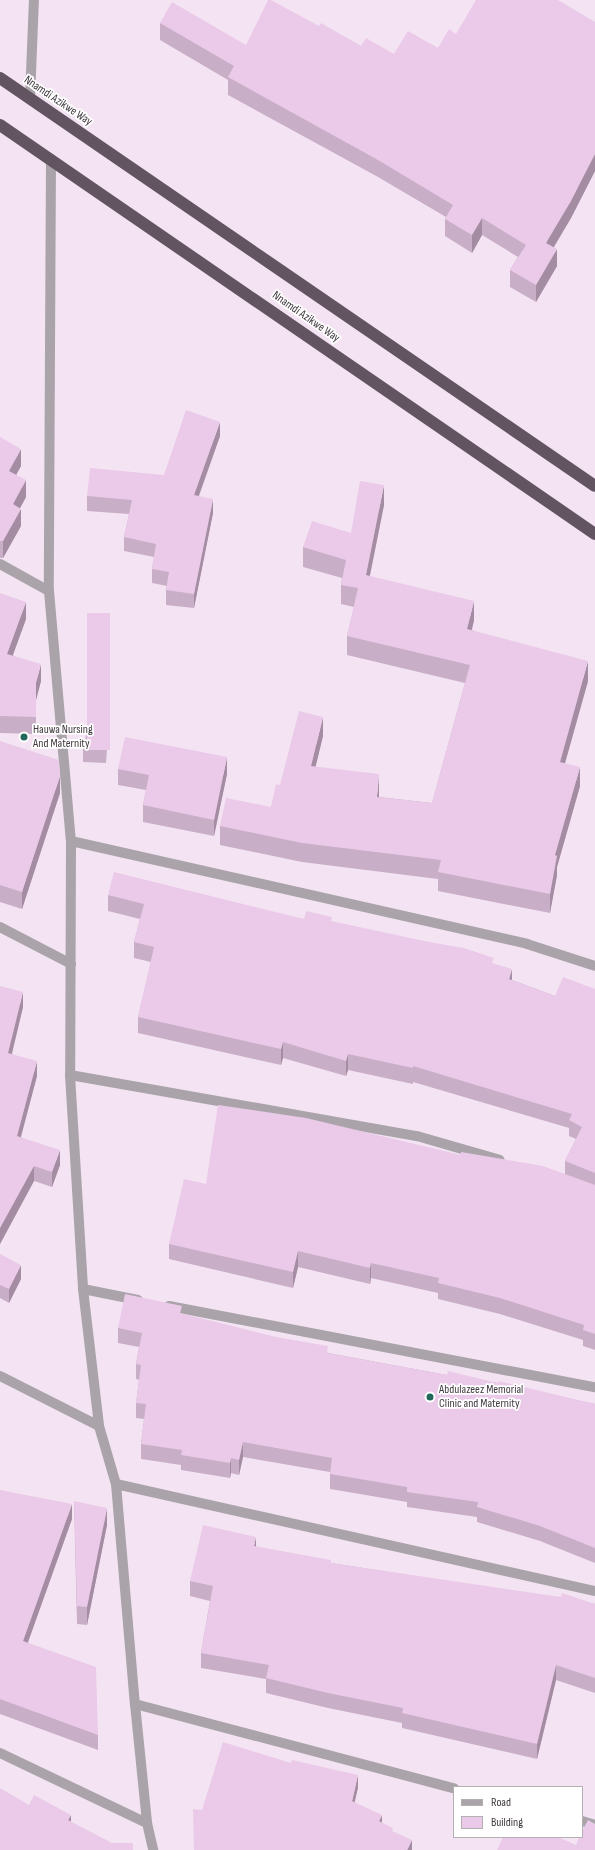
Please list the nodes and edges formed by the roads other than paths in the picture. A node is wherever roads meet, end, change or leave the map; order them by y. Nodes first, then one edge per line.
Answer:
1 (34, 0) edge
2 (0, 78) edge
3 (30, 98) junction
4 (0, 125) edge
5 (51, 159) junction
6 (595, 486) edge
7 (595, 534) edge
8 (0, 564) edge
9 (49, 590) junction
10 (71, 841) junction
11 (0, 927) edge
12 (71, 964) junction
13 (595, 966) edge
14 (70, 1075) junction
15 (511, 1163) edge
16 (83, 1290) junction
17 (146, 1301) edge
18 (161, 1304) edge
19 (0, 1376) edge
20 (595, 1387) edge
21 (99, 1426) junction
22 (116, 1484) junction
23 (595, 1591) edge
24 (135, 1704) junction
25 (0, 1754) edge
26 (453, 1788) edge
27 (583, 1821) edge
28 (147, 1823) junction
29 (595, 1824) edge
30 (152, 1850) edge

1 - 3 street
2 - 3 highway, Nnamdi Azikwe Way
3 - 6 highway, Nnamdi Azikwe Way
4 - 5 highway, Nnamdi Azikwe Way
5 - 7 highway, Nnamdi Azikwe Way
5 - 9 street
8 - 9 street
9 - 10 street
10 - 12 street
10 - 13 street
11 - 12 street
12 - 14 street
14 - 15 street
14 - 16 street
16 - 17 street
16 - 21 street
18 - 20 street
19 - 21 street
21 - 22 street
22 - 23 street
22 - 24 street
24 - 26 street
24 - 28 street
25 - 28 street
27 - 29 street
28 - 30 street

